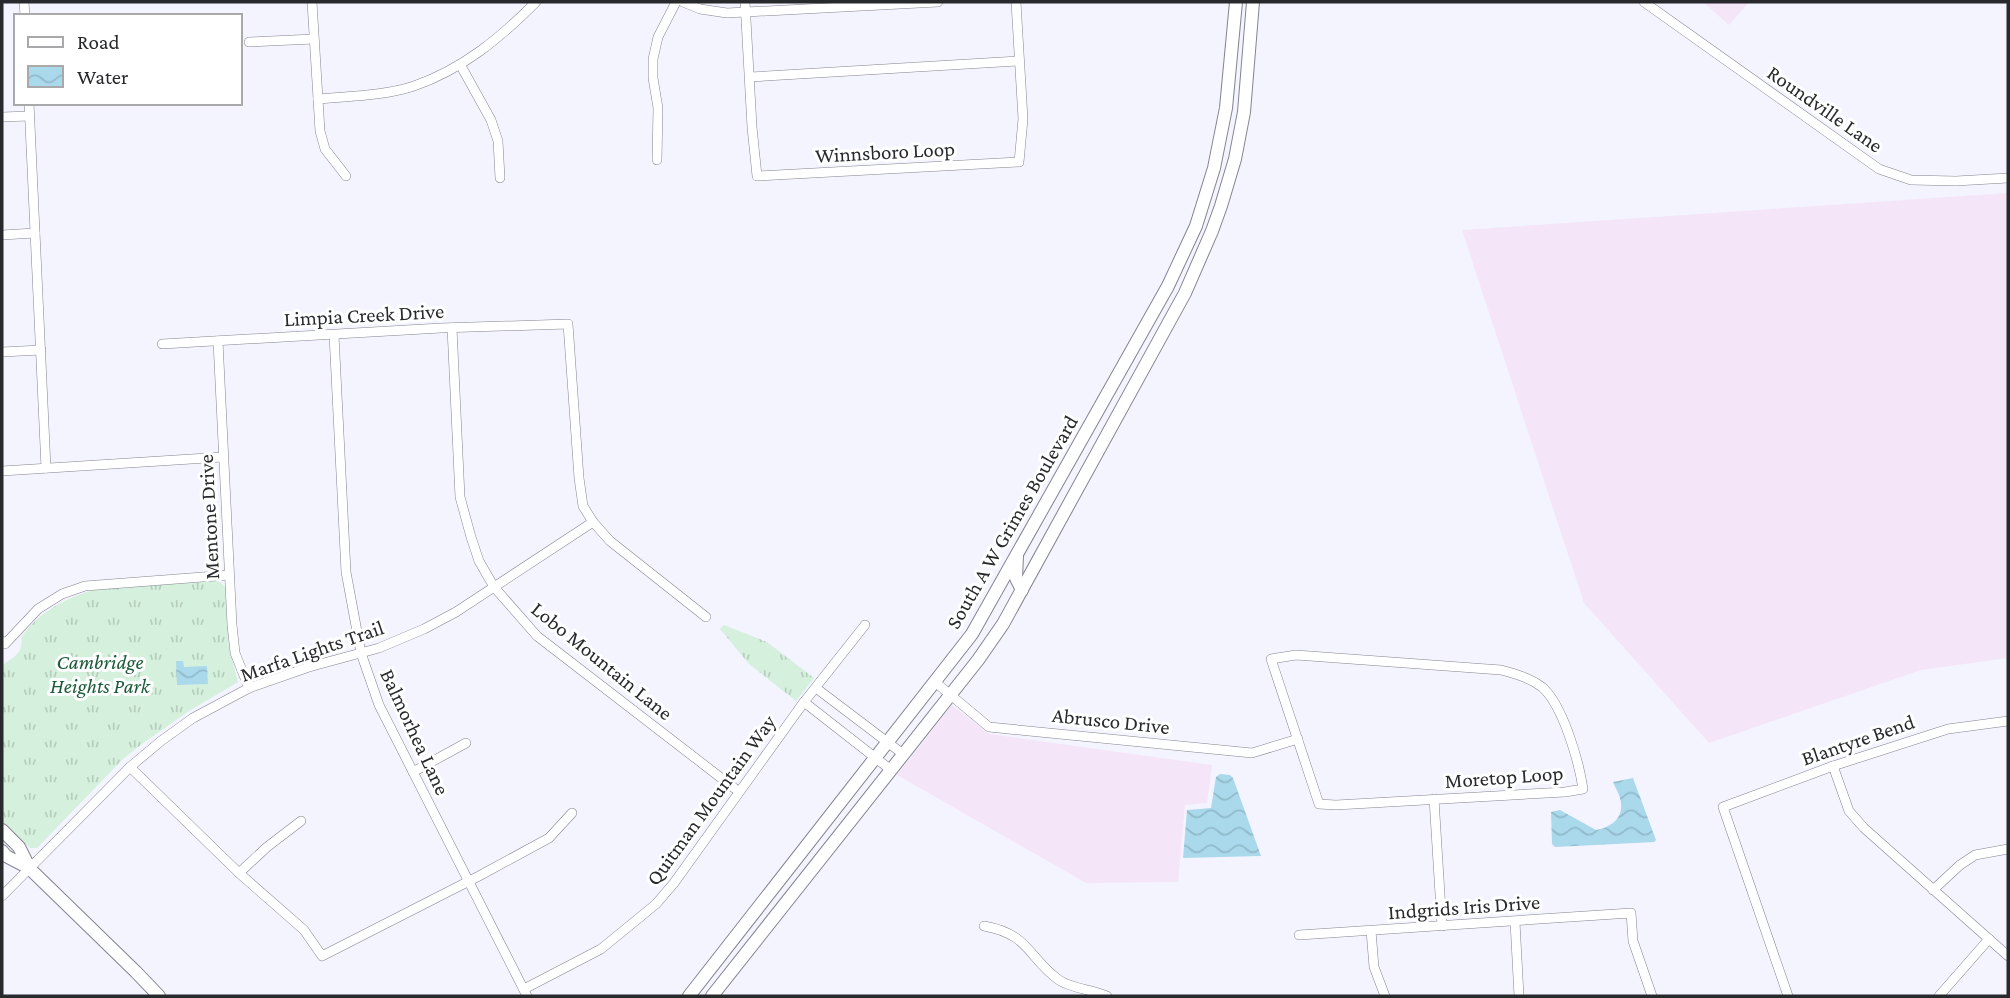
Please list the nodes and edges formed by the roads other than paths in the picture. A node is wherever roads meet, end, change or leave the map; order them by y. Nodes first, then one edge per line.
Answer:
1 (312, 2) edge
2 (536, 2) edge
3 (676, 2) edge
4 (683, 2) edge
5 (938, 2) edge
6 (1016, 2) edge
7 (1236, 2) edge
8 (1253, 2) edge
9 (1644, 2) edge
10 (745, 7) edge
11 (314, 39) junction
12 (249, 42) dead end
13 (1019, 61) junction
14 (461, 66) junction
15 (750, 76) junction
16 (318, 99) junction
17 (29, 105) edge
18 (29, 116) junction
19 (2, 117) edge
20 (657, 160) dead end
21 (346, 176) dead end
22 (500, 177) dead end
23 (2008, 178) edge
24 (1196, 226) junction
25 (1212, 231) junction
26 (35, 233) junction
27 (2, 235) edge
28 (452, 328) junction
29 (334, 335) junction
30 (218, 341) junction
31 (1137, 341) junction
32 (162, 344) dead end
33 (1153, 350) junction
34 (41, 351) junction
35 (2, 352) edge
36 (223, 457) junction
37 (46, 468) junction
38 (2, 471) edge
39 (593, 522) junction
40 (1017, 552) junction
41 (229, 575) junction
42 (494, 587) junction
43 (1022, 590) junction
44 (706, 617) dead end
45 (865, 625) dead end
46 (4, 642) edge
47 (361, 653) junction
48 (935, 682) junction
49 (249, 688) junction
50 (816, 688) junction
51 (951, 694) junction
52 (804, 702) junction
53 (2008, 721) edge
54 (1298, 738) junction
55 (888, 742) junction
56 (466, 743) dead end
57 (903, 754) junction
58 (875, 758) junction
59 (1833, 766) junction
60 (131, 767) junction
61 (891, 770) junction
62 (413, 772) junction
63 (738, 791) junction
64 (1434, 799) junction
65 (572, 813) dead end
66 (301, 821) dead end
67 (2, 830) edge
68 (2008, 849) edge
69 (2, 851) edge
70 (791, 866) junction
71 (29, 868) junction
72 (239, 873) junction
73 (806, 877) junction
74 (468, 881) junction
75 (1933, 890) junction
76 (2, 896) edge
77 (1514, 922) junction
78 (984, 926) dead end
79 (1443, 926) junction
80 (1371, 930) junction
81 (1299, 935) dead end
82 (1989, 939) junction
83 (2008, 956) edge
84 (700, 982) junction
85 (526, 993) edge
86 (713, 995) edge
87 (159, 996) edge
88 (689, 996) edge
89 (1107, 996) edge
90 (1385, 996) edge
91 (1519, 996) edge
92 (1652, 996) edge
93 (1788, 996) edge
94 (1939, 996) edge

1 - 11 street
2 - 14 street
3 - 20 street
4 - 10 street
5 - 10 street
6 - 13 street, Winnsboro Loop
7 - 24 main road, South A W Grimes Boulevard
8 - 25 main road, South A W Grimes Boulevard
9 - 23 street, Roundville Lane
10 - 15 street, Winnsboro Loop
11 - 12 street
11 - 16 street
13 - 15 street
13 - 15 street, Winnsboro Loop
14 - 16 street
14 - 22 street
16 - 21 street
17 - 18 street
18 - 19 street
18 - 26 street
24 - 25 main road
24 - 31 main road, South A W Grimes Boulevard
25 - 33 main road, South A W Grimes Boulevard
26 - 27 street
26 - 34 street
28 - 29 street, Limpia Creek Drive
28 - 39 street, Limpia Creek Drive
28 - 42 street, Lobo Mountain Lane
29 - 30 street, Limpia Creek Drive
29 - 47 street, Balmorhea Lane
30 - 32 street, Limpia Creek Drive
30 - 36 street, Mentone Drive
31 - 33 main road
31 - 40 main road, South A W Grimes Boulevard
33 - 43 main road, South A W Grimes Boulevard
34 - 35 street
34 - 37 street
36 - 37 street
36 - 41 street, Mentone Drive
37 - 38 street
39 - 42 street, Marfa Lights Trail
39 - 44 street
40 - 43 main road
40 - 48 main road, South A W Grimes Boulevard
41 - 46 street
41 - 49 street, Mentone Drive
42 - 47 street, Marfa Lights Trail
42 - 63 street, Lobo Mountain Lane
43 - 51 main road, South A W Grimes Boulevard
45 - 50 street, Quitman Mountain Way
47 - 49 street, Marfa Lights Trail
47 - 62 street, Balmorhea Lane
48 - 51 street, Abrusco Drive
48 - 55 main road, South A W Grimes Boulevard
49 - 60 street, Marfa Lights Trail
50 - 52 street, Quitman Mountain Way
50 - 55 street
51 - 54 street, Abrusco Drive
51 - 57 main road, South A W Grimes Boulevard
52 - 58 street
52 - 63 street, Quitman Mountain Way
53 - 59 street, Blantyre Bend
54 - 64 street, Moretop Loop
54 - 64 street, Moretop Loop
55 - 57 street
55 - 58 main road, South A W Grimes Boulevard
56 - 62 street
57 - 61 main road, South A W Grimes Boulevard
58 - 61 street
58 - 70 main road, South A W Grimes Boulevard
59 - 75 street
59 - 93 street, Blantyre Bend
60 - 71 street, Marfa Lights Trail
60 - 72 street
61 - 73 main road, South A W Grimes Boulevard
62 - 74 street, Balmorhea Lane
63 - 85 street, Quitman Mountain Way
64 - 79 street
65 - 74 street
66 - 72 street
67 - 71 main road
68 - 75 street
69 - 71 main road
70 - 73 main road
70 - 84 main road, South A W Grimes Boulevard
71 - 76 street, Marfa Lights Trail
71 - 87 main road
72 - 74 street
73 - 86 main road, South A W Grimes Boulevard
74 - 85 street, Balmorhea Lane
75 - 82 street
77 - 79 street, Indgrids Iris Drive
77 - 91 street
77 - 92 street, Indgrids Iris Drive
78 - 89 street
79 - 80 street, Indgrids Iris Drive
80 - 81 street, Indgrids Iris Drive
80 - 90 street
82 - 83 street
82 - 94 street
84 - 86 main road
84 - 88 main road, South A W Grimes Boulevard

